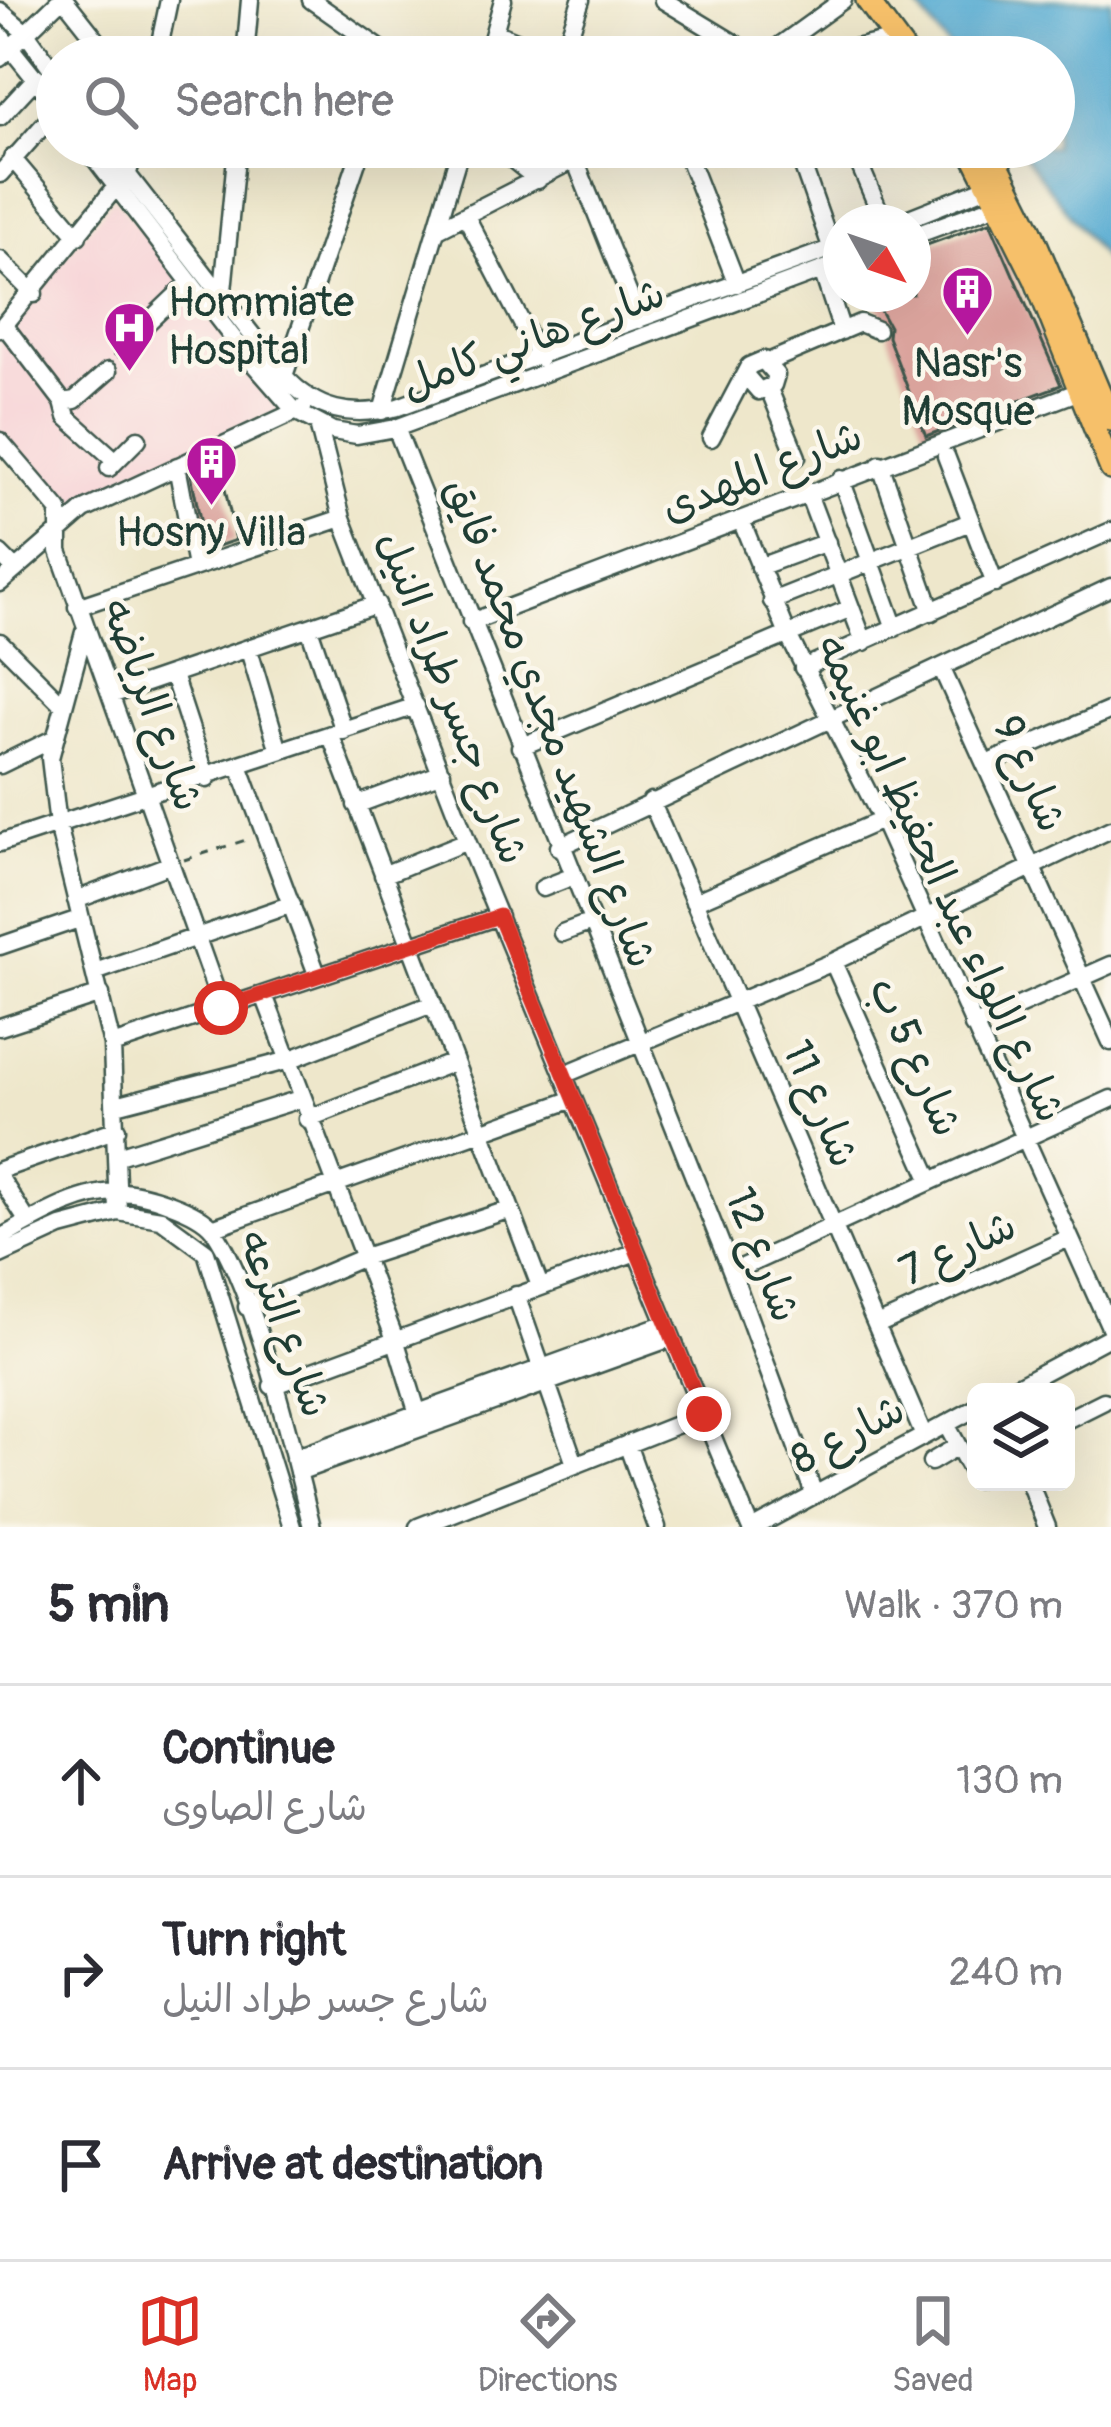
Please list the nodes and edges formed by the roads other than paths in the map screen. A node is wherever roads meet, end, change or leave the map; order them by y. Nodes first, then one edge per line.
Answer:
1 (63, 0) edge
2 (169, 0) edge
3 (250, 0) edge
4 (312, 0) edge
5 (503, 0) edge
6 (581, 0) edge
7 (663, 0) edge
8 (843, 0) edge
9 (867, 0) edge
10 (885, 0) edge
11 (0, 11) edge
12 (494, 32) junction
13 (93, 36) edge
14 (161, 36) edge
15 (247, 36) edge
16 (363, 36) edge
17 (493, 36) edge
18 (504, 36) edge
19 (566, 36) edge
20 (729, 36) edge
21 (794, 36) edge
22 (894, 36) edge
23 (912, 36) edge
24 (9, 43) edge
25 (36, 62) edge
26 (36, 75) edge
27 (36, 77) edge
28 (0, 117) edge
29 (36, 131) edge
30 (12, 158) junction
31 (106, 168) edge
32 (115, 168) edge
33 (127, 168) edge
34 (234, 168) edge
35 (355, 168) edge
36 (455, 168) edge
37 (523, 168) edge
38 (560, 168) edge
39 (578, 168) edge
40 (692, 168) edge
41 (803, 168) edge
42 (861, 168) edge
43 (985, 168) edge
44 (996, 168) edge
45 (0, 173) edge
46 (538, 180) junction
47 (121, 183) junction
48 (1003, 192) junction
49 (876, 204) edge
50 (931, 213) edge
51 (467, 218) junction
52 (823, 224) edge
53 (931, 227) edge
54 (440, 228) junction
55 (78, 236) junction
56 (0, 260) edge
57 (823, 261) edge
58 (823, 262) edge
59 (189, 284) junction
60 (737, 284) junction
61 (34, 294) junction
62 (222, 299) junction
63 (840, 312) edge
64 (216, 318) junction
65 (639, 320) junction
66 (2, 327) edge
67 (877, 330) dead end
68 (842, 331) junction
69 (121, 347) dead end
70 (550, 360) junction
71 (768, 362) junction
72 (108, 371) dead end
73 (284, 376) junction
74 (746, 376) junction
75 (769, 389) junction
76 (1080, 391) junction
77 (63, 402) junction
78 (315, 404) junction
79 (295, 411) junction
80 (382, 411) junction
81 (1111, 421) edge
82 (317, 424) junction
83 (396, 428) junction
84 (711, 438) dead end
85 (138, 439) dead end
86 (0, 441) edge
87 (946, 456) dead end
88 (797, 457) dead end
89 (880, 464) junction
90 (177, 466) junction
91 (1111, 469) edge
92 (841, 478) junction
93 (807, 491) junction
94 (342, 518) junction
95 (741, 520) junction
96 (970, 522) junction
97 (60, 528) junction
98 (1111, 531) edge
99 (826, 542) junction
100 (909, 547) junction
101 (0, 554) edge
102 (871, 562) junction
103 (196, 566) junction
104 (759, 567) junction
105 (15, 569) junction
106 (839, 574) junction
107 (0, 583) edge
108 (995, 584) junction
109 (1111, 587) edge
110 (772, 601) junction
111 (377, 604) junction
112 (77, 607) junction
113 (851, 608) junction
114 (932, 612) junction
115 (471, 622) junction
116 (85, 627) junction
117 (309, 628) junction
118 (895, 628) junction
119 (788, 635) junction
120 (0, 641) edge
121 (864, 642) junction
122 (249, 650) junction
123 (941, 667) junction
124 (803, 668) junction
125 (173, 675) junction
126 (111, 695) junction
127 (63, 705) junction
128 (416, 706) junction
129 (1111, 710) edge
130 (828, 720) junction
131 (337, 734) junction
132 (51, 740) junction
133 (520, 747) junction
134 (279, 751) junction
135 (986, 764) junction
136 (0, 765) edge
137 (240, 768) junction
138 (442, 773) junction
139 (207, 779) junction
140 (150, 798) junction
141 (651, 801) junction
142 (356, 805) junction
143 (882, 820) junction
144 (58, 825) junction
145 (1111, 829) edge
146 (467, 842) junction
147 (0, 843) edge
148 (560, 848) junction
149 (171, 865) junction
150 (1031, 868) junction
151 (382, 875) junction
152 (571, 877) junction
153 (543, 888) dead end
154 (694, 902) junction
155 (292, 904) junction
156 (78, 910) junction
157 (499, 916) junction
158 (925, 918) junction
159 (589, 922) junction
160 (562, 933) dead end
161 (197, 936) junction
162 (412, 945) junction
163 (0, 946) edge
164 (833, 962) junction
165 (1111, 965) edge
166 (94, 972) junction
167 (317, 974) junction
168 (1083, 977) junction
169 (101, 994) junction
170 (264, 995) junction
171 (738, 1003) junction
172 (432, 1004) junction
173 (221, 1008) junction
174 (973, 1026) junction
175 (0, 1027) edge
176 (1111, 1042) edge
177 (638, 1044) junction
178 (112, 1045) junction
179 (286, 1061) junction
180 (454, 1062) junction
181 (563, 1075) junction
182 (300, 1099) junction
183 (1111, 1099) edge
184 (571, 1100) junction
185 (116, 1105) junction
186 (308, 1119) junction
187 (117, 1129) junction
188 (482, 1136) junction
189 (1022, 1141) junction
190 (118, 1156) junction
191 (0, 1174) edge
192 (932, 1181) junction
193 (334, 1186) junction
194 (121, 1191) junction
195 (511, 1209) junction
196 (118, 1211) junction
197 (28, 1222) junction
198 (834, 1227) junction
199 (212, 1228) junction
200 (0, 1238) edge
201 (1069, 1238) junction
202 (636, 1252) junction
203 (0, 1255) edge
204 (364, 1257) junction
205 (732, 1272) junction
206 (540, 1286) junction
207 (516, 1295) junction
208 (247, 1307) junction
209 (877, 1325) junction
210 (669, 1330) junction
211 (1111, 1332) edge
212 (396, 1342) junction
213 (543, 1377) junction
214 (1022, 1383) edge
215 (272, 1386) junction
216 (1104, 1401) dead end
217 (967, 1413) edge
218 (418, 1414) junction
219 (704, 1414) junction
220 (1075, 1416) edge
221 (946, 1424) junction
222 (924, 1436) junction
223 (627, 1444) junction
224 (958, 1446) junction
225 (931, 1462) dead end
226 (967, 1462) edge
227 (575, 1464) junction
228 (296, 1465) junction
229 (1033, 1491) edge
230 (814, 1494) junction
231 (787, 1519) edge
232 (292, 1527) edge
233 (312, 1527) edge
234 (418, 1527) edge
235 (657, 1527) edge
236 (752, 1527) edge
237 (1047, 1527) edge

1 - 13 street
1 - 24 street
2 - 14 street
3 - 15 street
4 - 16 street
5 - 12 street
6 - 19 street
7 - 20 street
8 - 21 street
9 - 22 main road
10 - 23 main road
11 - 24 street
12 - 17 street
12 - 18 street
24 - 25 street
24 - 26 street
27 - 28 street
29 - 30 street
30 - 45 street
30 - 55 street
31 - 47 street, شارع هاني كامل
32 - 47 street, شارع هاني كامل
33 - 47 street
34 - 62 street
35 - 73 street
36 - 54 street
37 - 46 street
38 - 46 street
39 - 65 street
40 - 60 street
41 - 52 street
42 - 49 street
43 - 48 main road
44 - 48 main road
46 - 51 street
47 - 55 street
47 - 59 street, شارع هاني كامل
47 - 62 street, شارع هاني كامل
48 - 50 street
48 - 53 street
48 - 76 main road
48 - 81 main road
51 - 54 street
51 - 70 street
54 - 80 street
55 - 61 street
56 - 61 street
57 - 60 street, شارع هاني كامل
58 - 70 street, شارع هاني كامل
59 - 64 street, شارع هاني كامل
59 - 69 street
60 - 65 street, شارع هاني كامل
61 - 66 street
62 - 64 street
62 - 73 street, شارع هاني كامل
63 - 68 street
64 - 79 street, شارع هاني كامل
65 - 70 street, شارع هاني كامل
66 - 77 street
67 - 68 street
68 - 71 street
70 - 80 street, شارع هاني كامل
70 - 83 street, شارع هاني كامل
71 - 74 street
71 - 75 street
72 - 77 street
73 - 78 street, شارع هاني كامل
74 - 75 street
74 - 84 street
75 - 88 street
76 - 89 street, شارع المهدى
76 - 91 main road
77 - 85 street
78 - 79 street
78 - 80 street, شارع هاني كامل
79 - 82 street, شارع هاني كامل
79 - 90 street
82 - 83 street, شارع هاني كامل
82 - 94 street, شارع جسر طراد النيل
83 - 115 street, شارع الشهيد مجدي محمد فايق
86 - 97 street, شارع الرياضه
87 - 96 street
89 - 92 street, شارع المهدى
89 - 100 street
90 - 97 street
90 - 103 street
92 - 93 street, شارع المهدى
92 - 102 street
93 - 95 street, شارع المهدى
93 - 99 street
94 - 103 street
94 - 111 street, شارع جسر طراد النيل
95 - 104 street, شارع اللواء عبد الحفيظ ابو غنيمه
95 - 115 street, شارع المهدى
96 - 100 street
96 - 108 street
97 - 105 street
97 - 112 street, شارع الرياضه
98 - 108 street
99 - 104 street
99 - 106 street
100 - 102 street
100 - 114 street
101 - 105 street
102 - 106 street
102 - 118 street
103 - 112 street
104 - 110 street, شارع اللواء عبد الحفيظ ابو غنيمه
105 - 107 street
106 - 110 street
106 - 113 street
108 - 114 street
109 - 123 street
110 - 119 street, شارع اللواء عبد الحفيظ ابو غنيمه
111 - 117 street
111 - 128 street, شارع جسر طراد النيل
112 - 116 street, شارع الرياضه
113 - 119 street
113 - 121 street
114 - 118 street
115 - 133 street, شارع الشهيد مجدي محمد فايق
116 - 126 street, شارع الرياضه
116 - 127 street
117 - 122 street
117 - 131 street
118 - 121 street
119 - 124 street, شارع اللواء عبد الحفيظ ابو غنيمه
119 - 133 street
120 - 127 street
121 - 124 street
122 - 125 street
122 - 134 street
123 - 130 street
123 - 135 street, شارع 9
124 - 130 street, شارع اللواء عبد الحفيظ ابو غنيمه
125 - 126 street
125 - 139 street
126 - 140 street, شارع الرياضه
127 - 132 street
128 - 131 street
128 - 138 street, شارع جسر طراد النيل
129 - 135 street
130 - 141 street
130 - 143 street, شارع اللواء عبد الحفيظ ابو غنيمه
131 - 134 street
131 - 142 street
132 - 136 street
132 - 144 street
133 - 148 street, شارع الشهيد مجدي محمد فايق
134 - 137 street
135 - 150 street, شارع 9
137 - 139 street
137 - 155 street
138 - 142 street
138 - 146 street, شارع جسر طراد النيل
139 - 140 street
140 - 144 street
140 - 149 street, شارع الرياضه
141 - 148 street
141 - 154 street, شارع 11
142 - 151 street
143 - 154 street
143 - 158 street, شارع اللواء عبد الحفيظ ابو غنيمه
144 - 147 street
144 - 156 street
145 - 150 street
146 - 151 street
146 - 157 street, شارع جسر طراد النيل
148 - 152 street, شارع الشهيد مجدي محمد فايق
149 - 156 street
149 - 161 street, شارع الرياضه
150 - 158 street
150 - 168 street, شارع 9
151 - 162 street
152 - 153 street
152 - 159 street, شارع الشهيد مجدي محمد فايق
154 - 171 street, شارع 11
155 - 161 street
155 - 167 street
156 - 163 street
156 - 166 street
157 - 162 street
157 - 181 street, شارع جسر طراد النيل
158 - 164 street
158 - 174 street, شارع اللواء عبد الحفيظ ابو غنيمه
159 - 160 street
159 - 177 street, شارع الشهيد مجدي محمد فايق
161 - 166 street
161 - 173 street, شارع الرياضه
162 - 167 street
162 - 172 street
164 - 171 street
164 - 192 street, شارع 5 ب
165 - 168 street
166 - 169 street
167 - 170 street
168 - 174 street
168 - 176 street, شارع 9
169 - 175 street
169 - 178 street
170 - 173 street
170 - 179 street
171 - 177 street
171 - 198 street, شارع 11
172 - 179 street
172 - 180 street
173 - 178 street
174 - 189 street, شارع اللواء عبد الحفيظ ابو غنيمه
177 - 181 street
177 - 205 street, شارع 12
178 - 185 street
179 - 182 street
179 - 185 street
180 - 186 street
180 - 188 street
181 - 184 street, شارع جسر طراد النيل
182 - 186 street
182 - 190 street
183 - 189 street
184 - 188 street
184 - 202 street, شارع جسر طراد النيل
185 - 187 street
186 - 193 street
187 - 190 street
187 - 191 street
188 - 193 street
188 - 195 street
189 - 192 street
189 - 201 street, شارع اللواء عبد الحفيظ ابو غنيمه
190 - 194 street
191 - 197 street
192 - 198 street
193 - 199 street
193 - 204 street
194 - 196 street
194 - 197 street
194 - 199 street, شارع الترعه
195 - 204 street
195 - 206 street
196 - 203 street
196 - 232 street, شارع الترعه
197 - 200 street
198 - 205 street
198 - 209 street, شارع 11
199 - 208 street, شارع الترعه
201 - 209 street, شارع 7
201 - 211 street, شارع اللواء عبد الحفيظ ابو غنيمه
202 - 206 street
202 - 210 street, شارع جسر طراد النيل
204 - 208 street
204 - 212 street
205 - 230 street, شارع 12
206 - 207 street
207 - 212 street
207 - 213 street
208 - 215 street, شارع الترعه
209 - 222 street, شارع 11
210 - 213 street
210 - 219 street, شارع جسر طراد النيل
211 - 214 street
212 - 215 street
212 - 218 street
213 - 218 street
213 - 227 street
213 - 228 street
215 - 228 street, شارع الترعه
216 - 220 street
217 - 221 street, شارع 8
218 - 228 street
219 - 223 street
219 - 236 street, شارع جسر طراد النيل
221 - 222 street, شارع 8
221 - 224 street
222 - 230 street, شارع 8
223 - 227 street
223 - 235 street
224 - 225 street
224 - 226 street
227 - 234 street
228 - 233 street, شارع الترعه
229 - 237 street
230 - 231 street, شارع 8
231 - 236 street, شارع 8

